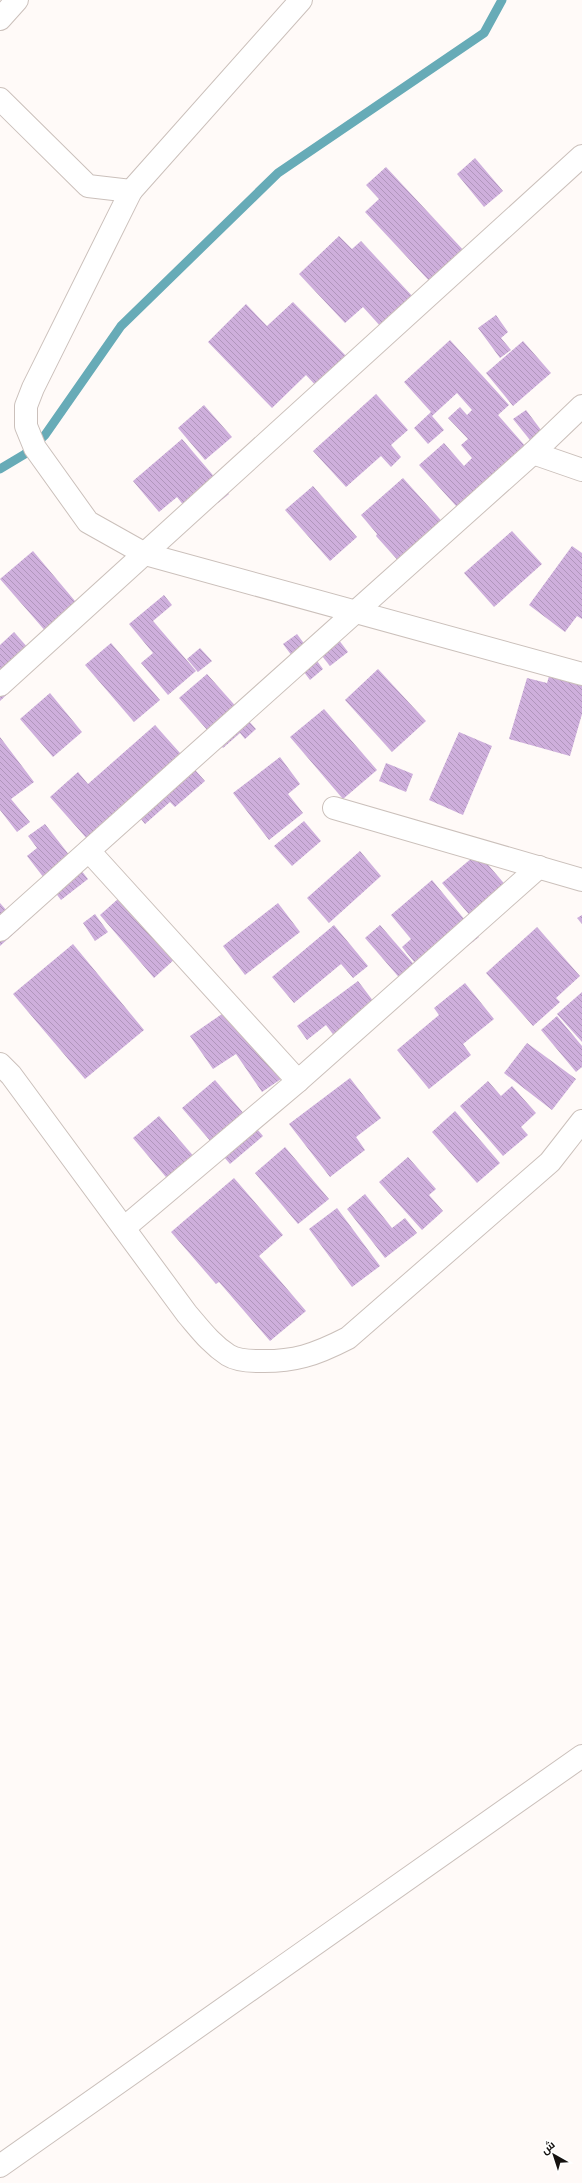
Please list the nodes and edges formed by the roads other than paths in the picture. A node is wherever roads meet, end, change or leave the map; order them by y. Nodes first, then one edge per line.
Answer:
1 (17, 0) edge
2 (301, 0) edge
3 (0, 19) edge
4 (0, 99) edge
5 (582, 156) edge
6 (131, 191) junction
7 (582, 406) edge
8 (533, 453) junction
9 (582, 470) edge
10 (145, 554) junction
11 (356, 612) junction
12 (582, 674) edge
13 (0, 685) edge
14 (334, 808) dead end
15 (89, 850) junction
16 (539, 867) junction
17 (582, 880) edge
18 (0, 930) edge
19 (0, 1064) edge
20 (298, 1081) junction
21 (582, 1121) edge
22 (124, 1228) junction
23 (582, 1756) edge
24 (0, 2166) edge

1 - 3 street
2 - 6 street
4 - 6 street
5 - 10 street
6 - 10 street
7 - 8 street
8 - 9 street
8 - 11 street
10 - 11 street
10 - 13 street
11 - 12 street
11 - 15 street
14 - 16 street
15 - 18 street
15 - 20 street
16 - 17 street
16 - 20 street
19 - 22 street
20 - 22 street
21 - 22 street
23 - 24 street

